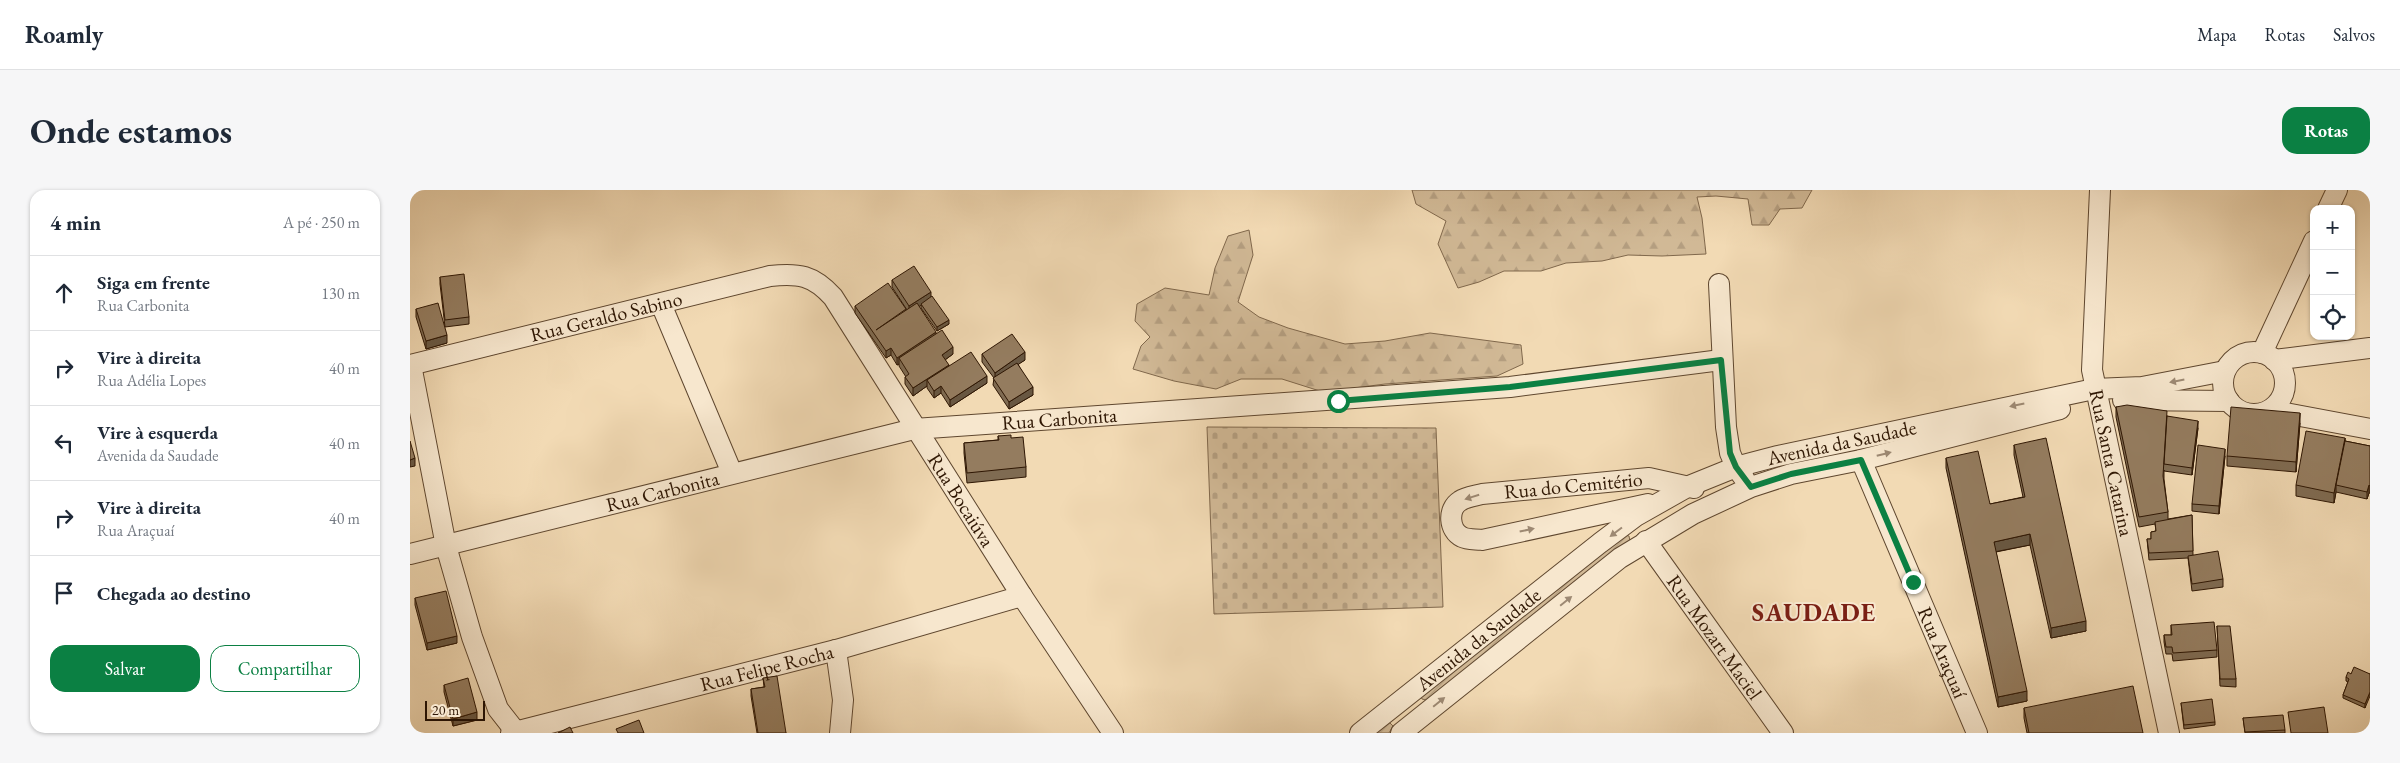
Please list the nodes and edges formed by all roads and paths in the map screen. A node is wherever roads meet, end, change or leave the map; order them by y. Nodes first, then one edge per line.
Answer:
1 (2100, 190) edge
2 (2337, 190) edge
3 (2330, 205) edge
4 (2310, 250) edge
5 (804, 276) joint
6 (1719, 284) dead end
7 (660, 304) junction
8 (2370, 348) edge
9 (2268, 356) junction
10 (1721, 360) junction
11 (411, 365) edge
12 (2225, 371) junction
13 (2095, 394) junction
14 (2229, 401) junction
15 (2270, 410) junction
16 (914, 428) junction
17 (2370, 429) edge
18 (1861, 460) junction
19 (1736, 467) junction
20 (732, 473) junction
21 (1688, 486) junction
22 (1751, 487) junction
23 (1726, 500) junction
24 (1660, 502) junction
25 (1693, 514) junction
26 (1646, 541) junction
27 (446, 546) junction
28 (410, 554) edge
29 (1022, 596) junction
30 (836, 650) junction
31 (1396, 703) junction
32 (1410, 730) edge
33 (514, 732) edge
34 (840, 733) edge
35 (1113, 733) edge
36 (1360, 733) edge
37 (1783, 733) edge
38 (1977, 733) edge
39 (2169, 733) edge

1 - 13 street, Rua Santa Catarina
2 - 3 street
4 - 9 street
5 - 7 street, Rua Geraldo Sabino
5 - 16 street, Rua Bocaiúva
6 - 10 street
7 - 11 street, Rua Geraldo Sabino
7 - 20 street
8 - 9 street
9 - 12 street
9 - 15 street
10 - 16 street, Rua Carbonita
10 - 19 street
11 - 27 street
12 -> 13 street, Avenida da Saudade
12 - 14 street
13 - 14 street, Avenida da Saudade
18 -> 13 street, Avenida da Saudade
13 -> 19 street, Avenida da Saudade
13 - 39 street, Rua Santa Catarina
14 - 15 street
15 - 17 street
16 - 20 street, Rua Carbonita
16 - 29 street, Rua Bocaiúva
18 - 22 street, Avenida da Saudade
18 - 38 street, Rua Araçuaí
19 - 21 street, Avenida da Saudade
19 - 22 street
20 - 27 street, Rua Carbonita
21 - 23 street, Rua do Cemitério
21 - 24 street, Avenida da Saudade
21 -> 24 street, Rua do Cemitério
22 - 23 street, Avenida da Saudade
23 - 25 street, Avenida da Saudade
24 - 25 street
24 -> 31 street, Avenida da Saudade
25 - 26 street, Avenida da Saudade
32 -> 26 street, Avenida da Saudade
26 - 37 street, Rua Mozart Maciel
27 - 28 street, Rua Carbonita
27 - 33 street
29 - 30 street, Rua Felipe Rocha
29 - 35 street, Rua Bocaiúva
30 - 33 street, Rua Felipe Rocha
30 - 34 street
31 - 32 street
31 - 36 street, Avenida da Saudade

